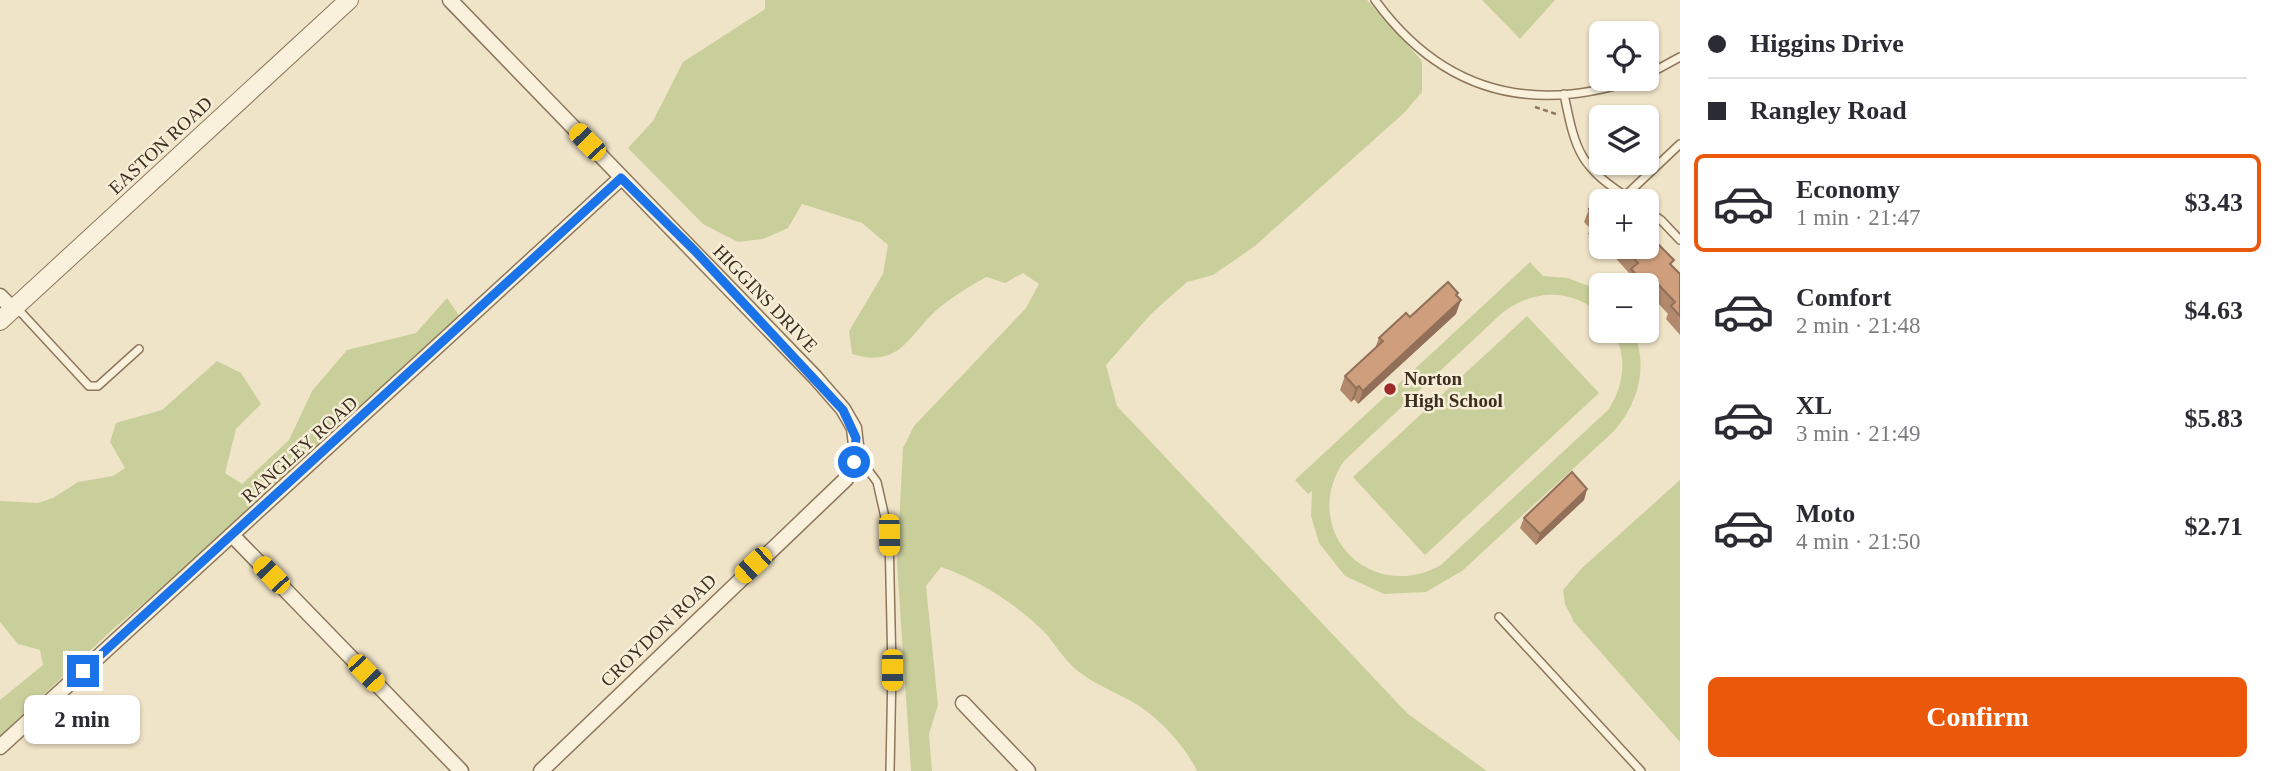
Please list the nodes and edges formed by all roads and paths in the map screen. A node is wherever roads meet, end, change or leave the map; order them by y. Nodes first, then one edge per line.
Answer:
1 (349, 0) edge
2 (450, 0) edge
3 (1375, 0) edge
4 (1680, 57) edge
5 (1659, 68) edge
6 (1594, 91) edge
7 (1564, 94) junction
8 (1680, 144) edge
9 (621, 178) junction
10 (1615, 189) edge
11 (1632, 189) edge
12 (1659, 219) edge
13 (1680, 240) edge
14 (7, 308) edge
15 (139, 349) dead end
16 (857, 454) junction
17 (233, 536) junction
18 (1499, 617) dead end
19 (963, 703) dead end
20 (0, 747) edge
21 (461, 771) edge
22 (541, 771) edge
23 (890, 771) edge
24 (1028, 771) edge
25 (1641, 771) edge

1 - 14 street, EASTON ROAD
2 - 9 street, HIGGINS DRIVE
3 - 7 lane
4 - 5 lane
6 - 7 lane
7 - 10 lane
8 - 11 lane
9 - 16 street, HIGGINS DRIVE
9 - 17 street, RANGLEY ROAD
12 - 13 lane
14 - 15 lane
16 - 22 street, CROYDON ROAD
16 - 23 lane
17 - 20 street, RANGLEY ROAD
17 - 21 street
18 - 25 lane
19 - 24 street

